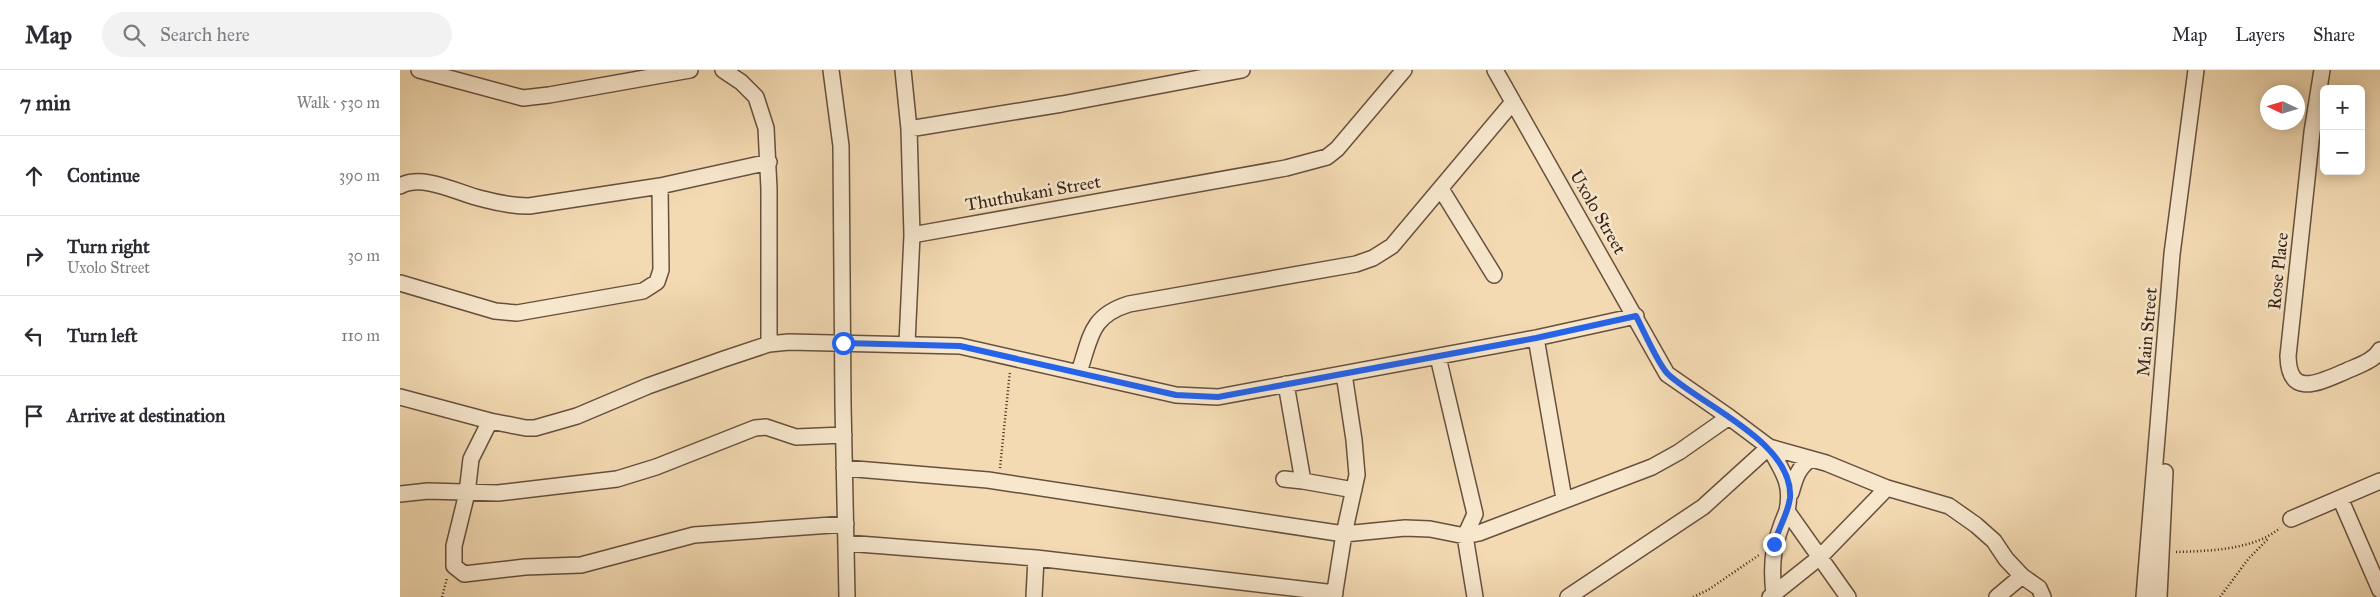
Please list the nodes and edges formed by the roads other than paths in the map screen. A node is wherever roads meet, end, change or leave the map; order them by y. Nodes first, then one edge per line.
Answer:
1 (419, 70) edge
2 (690, 70) edge
3 (723, 70) edge
4 (831, 70) edge
5 (903, 70) edge
6 (1242, 70) edge
7 (1404, 70) edge
8 (1494, 70) edge
9 (2196, 70) edge
10 (2206, 70) edge
11 (2322, 70) edge
12 (1513, 102) junction
13 (909, 129) junction
14 (769, 162) junction
15 (400, 186) edge
16 (660, 186) junction
17 (1441, 189) junction
18 (912, 235) junction
19 (1494, 275) dead end
20 (400, 283) edge
21 (1636, 316) junction
22 (1536, 338) junction
23 (843, 343) junction
24 (907, 343) junction
25 (769, 344) junction
26 (2380, 350) edge
27 (1438, 357) junction
28 (1079, 372) junction
29 (1344, 374) junction
30 (1286, 384) junction
31 (400, 396) edge
32 (1729, 416) junction
33 (490, 421) junction
34 (844, 435) junction
35 (1769, 447) junction
36 (1811, 459) junction
37 (844, 468) junction
38 (1284, 479) dead end
39 (1303, 481) junction
40 (2380, 481) edge
41 (1887, 488) junction
42 (1354, 490) junction
43 (467, 493) junction
44 (400, 494) edge
45 (2340, 498) junction
46 (1564, 500) junction
47 (1788, 504) junction
48 (2291, 519) road end
49 (846, 524) junction
50 (1344, 534) junction
51 (1465, 536) junction
52 (846, 543) junction
53 (1820, 557) junction
54 (1036, 558) junction
55 (2022, 576) junction
56 (2380, 590) edge
57 (1334, 595) edge
58 (1772, 595) edge
59 (847, 597) edge
60 (1034, 597) edge
61 (1475, 597) edge
62 (1568, 597) edge
63 (1848, 597) edge
64 (1997, 597) edge
65 (2043, 597) edge
66 (2144, 597) edge
67 (2159, 597) edge

1 - 2 street
3 - 14 street
4 - 23 street
5 - 13 street
6 - 13 street
7 - 18 street, Thuthukani Street
8 - 12 street, Uxolo Street
9 - 66 street, Main Street
10 - 67 street, Main Street
11 - 26 street, Rose Place
12 - 17 street
12 - 21 street, Uxolo Street
13 - 18 street
14 - 16 street
14 - 25 street
15 - 16 street
16 - 20 street
17 - 19 street
17 - 28 street
18 - 24 street
21 - 22 street
21 - 32 street, Uxolo Street
22 - 27 street
22 - 46 street
23 - 24 street
23 - 25 street
23 - 34 street
24 - 28 street
25 - 33 street
27 - 29 street
27 - 51 street
28 - 30 street
29 - 30 street
29 - 42 street
30 - 39 street
31 - 33 street
32 - 35 street
32 - 46 street
33 - 43 street
34 - 37 street
34 - 43 street
35 - 36 street
35 - 47 street
35 - 62 street
36 - 41 street
36 - 47 street
37 - 49 street
37 - 50 street
38 - 39 street
39 - 42 street
40 - 45 street
41 - 53 street
41 - 55 street
42 - 50 street
43 - 44 street
43 - 49 street
45 - 48 street
45 - 56 street
46 - 51 street
47 - 53 street
47 - 58 street
49 - 52 street
50 - 51 street
50 - 57 street
51 - 61 street
52 - 54 street
52 - 59 street
53 - 58 street
53 - 63 street
54 - 57 street
54 - 60 street
55 - 64 street
55 - 65 street

